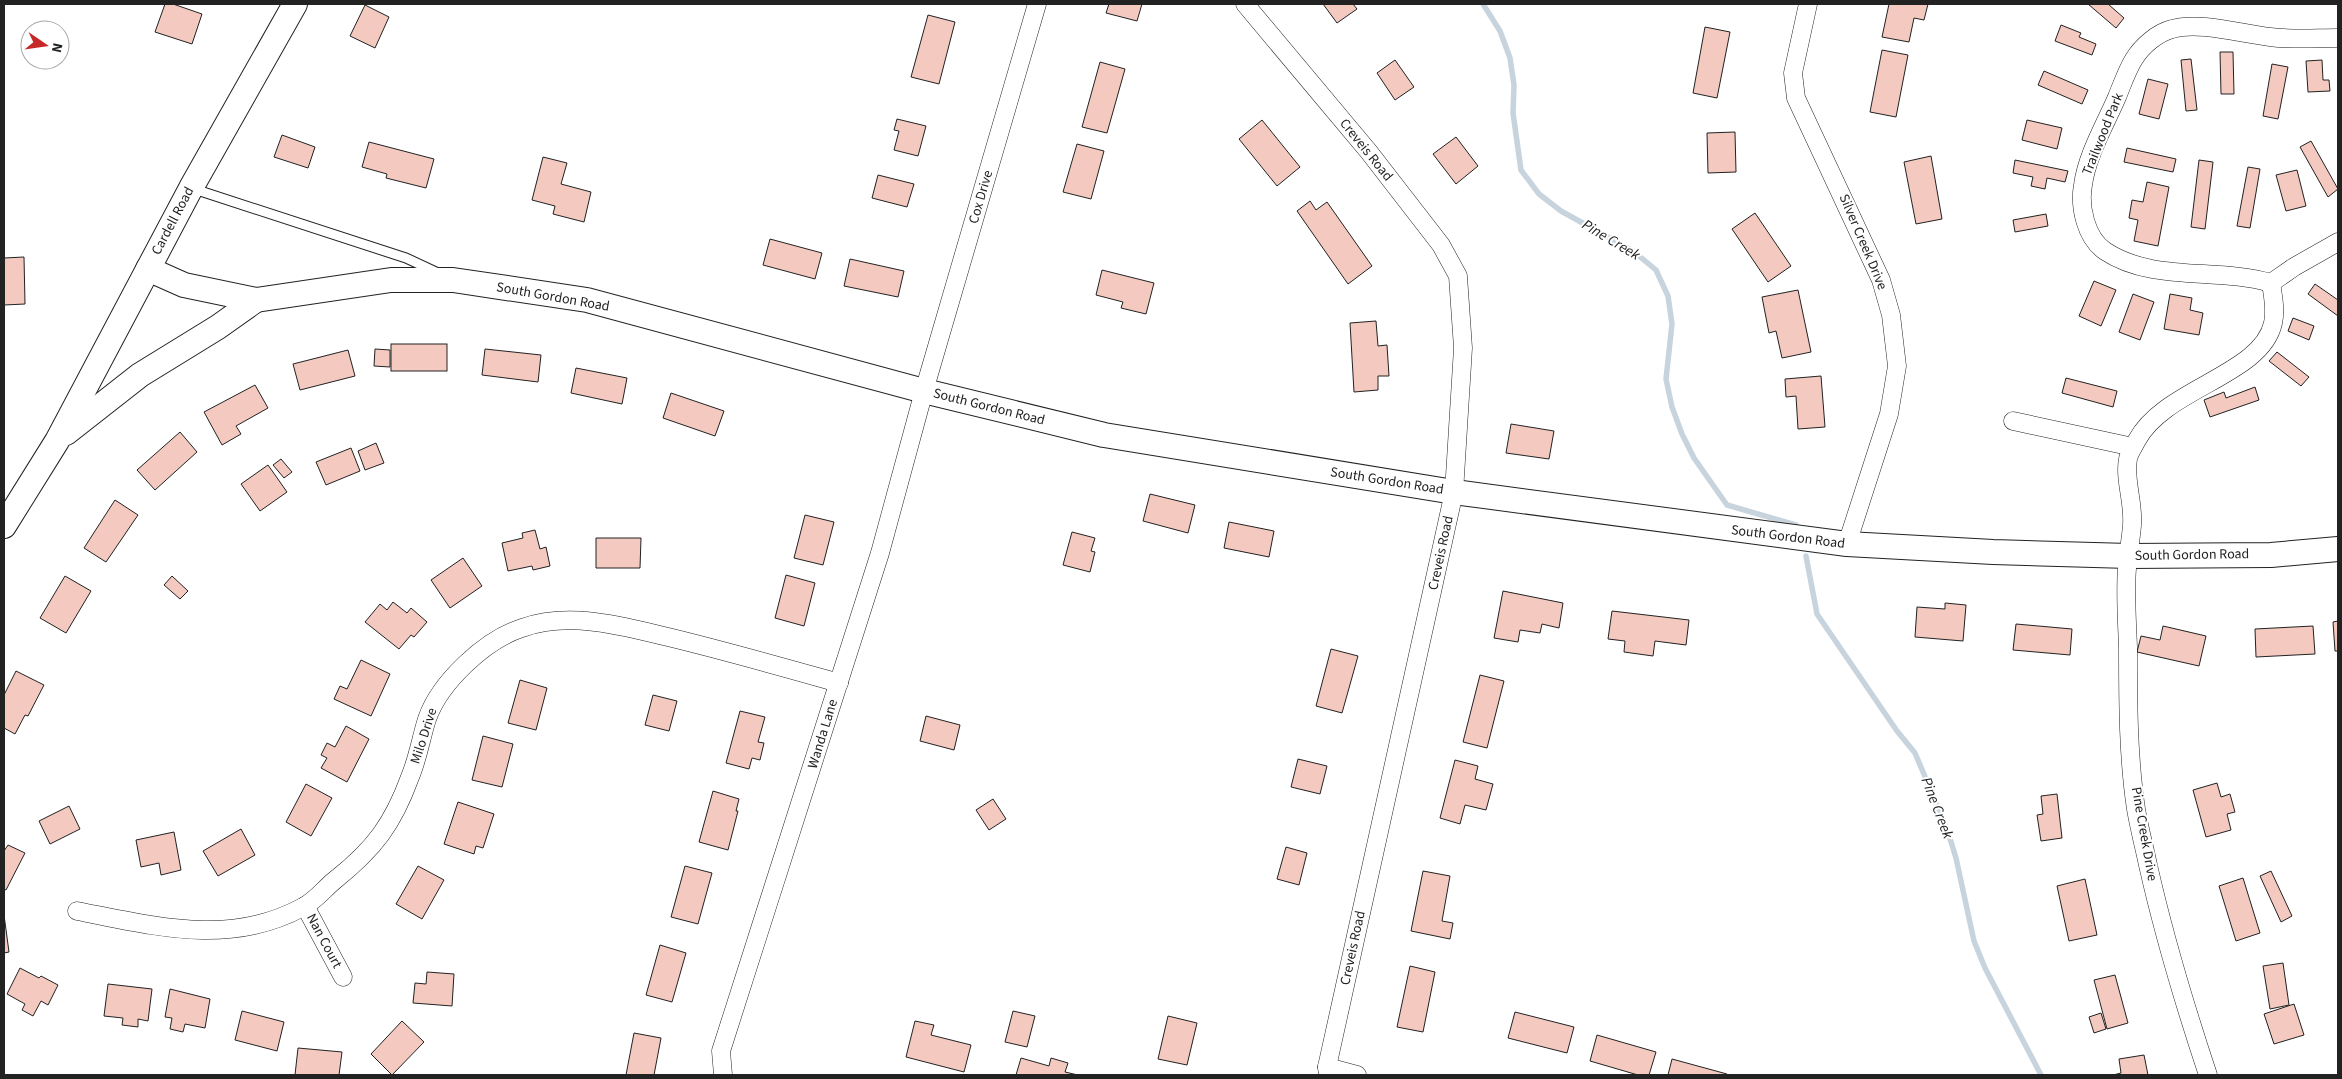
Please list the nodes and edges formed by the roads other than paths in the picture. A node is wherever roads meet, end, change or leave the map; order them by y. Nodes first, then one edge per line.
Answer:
1 (295, 4) edge
2 (1037, 4) edge
3 (1245, 4) edge
4 (1808, 4) edge
5 (2338, 38) edge
6 (191, 188) junction
7 (2338, 242) edge
8 (148, 269) junction
9 (453, 280) junction
10 (2271, 284) junction
11 (256, 300) junction
12 (924, 391) junction
13 (2013, 421) dead end
14 (57, 440) junction
15 (2133, 447) junction
16 (1454, 492) junction
17 (4, 526) edge
18 (1847, 544) junction
19 (2338, 549) edge
20 (2129, 556) junction
21 (839, 683) junction
22 (305, 906) junction
23 (77, 911) dead end
24 (343, 976) dead end
25 (1327, 1071) edge
26 (723, 1075) edge
27 (1357, 1075) edge
28 (2208, 1075) edge

1 - 6 street, Cardell Road
2 - 12 street, Cox Drive
3 - 16 street, Creveis Road
4 - 18 street, Silver Creek Drive
5 - 10 street, Trailwood Park
6 - 8 street, Cardell Road
6 - 9 lane, South Gordon Road
7 - 10 street
8 - 11 street, South Gordon Road
8 - 14 street, Cardell Road
9 - 11 street, South Gordon Road
9 - 12 street, South Gordon Road
10 - 15 street
11 - 14 street
12 - 16 street, South Gordon Road
12 - 21 street, Wanda Lane
13 - 15 street
14 - 17 street
15 - 20 street
16 - 18 street, South Gordon Road
16 - 25 street, Creveis Road
18 - 20 street, South Gordon Road
19 - 20 street, South Gordon Road
20 - 28 street, Pine Creek Drive
21 - 22 street, Milo Drive
21 - 26 street, Wanda Lane
22 - 23 street, Milo Drive
22 - 24 street, Nan Court
25 - 27 street

